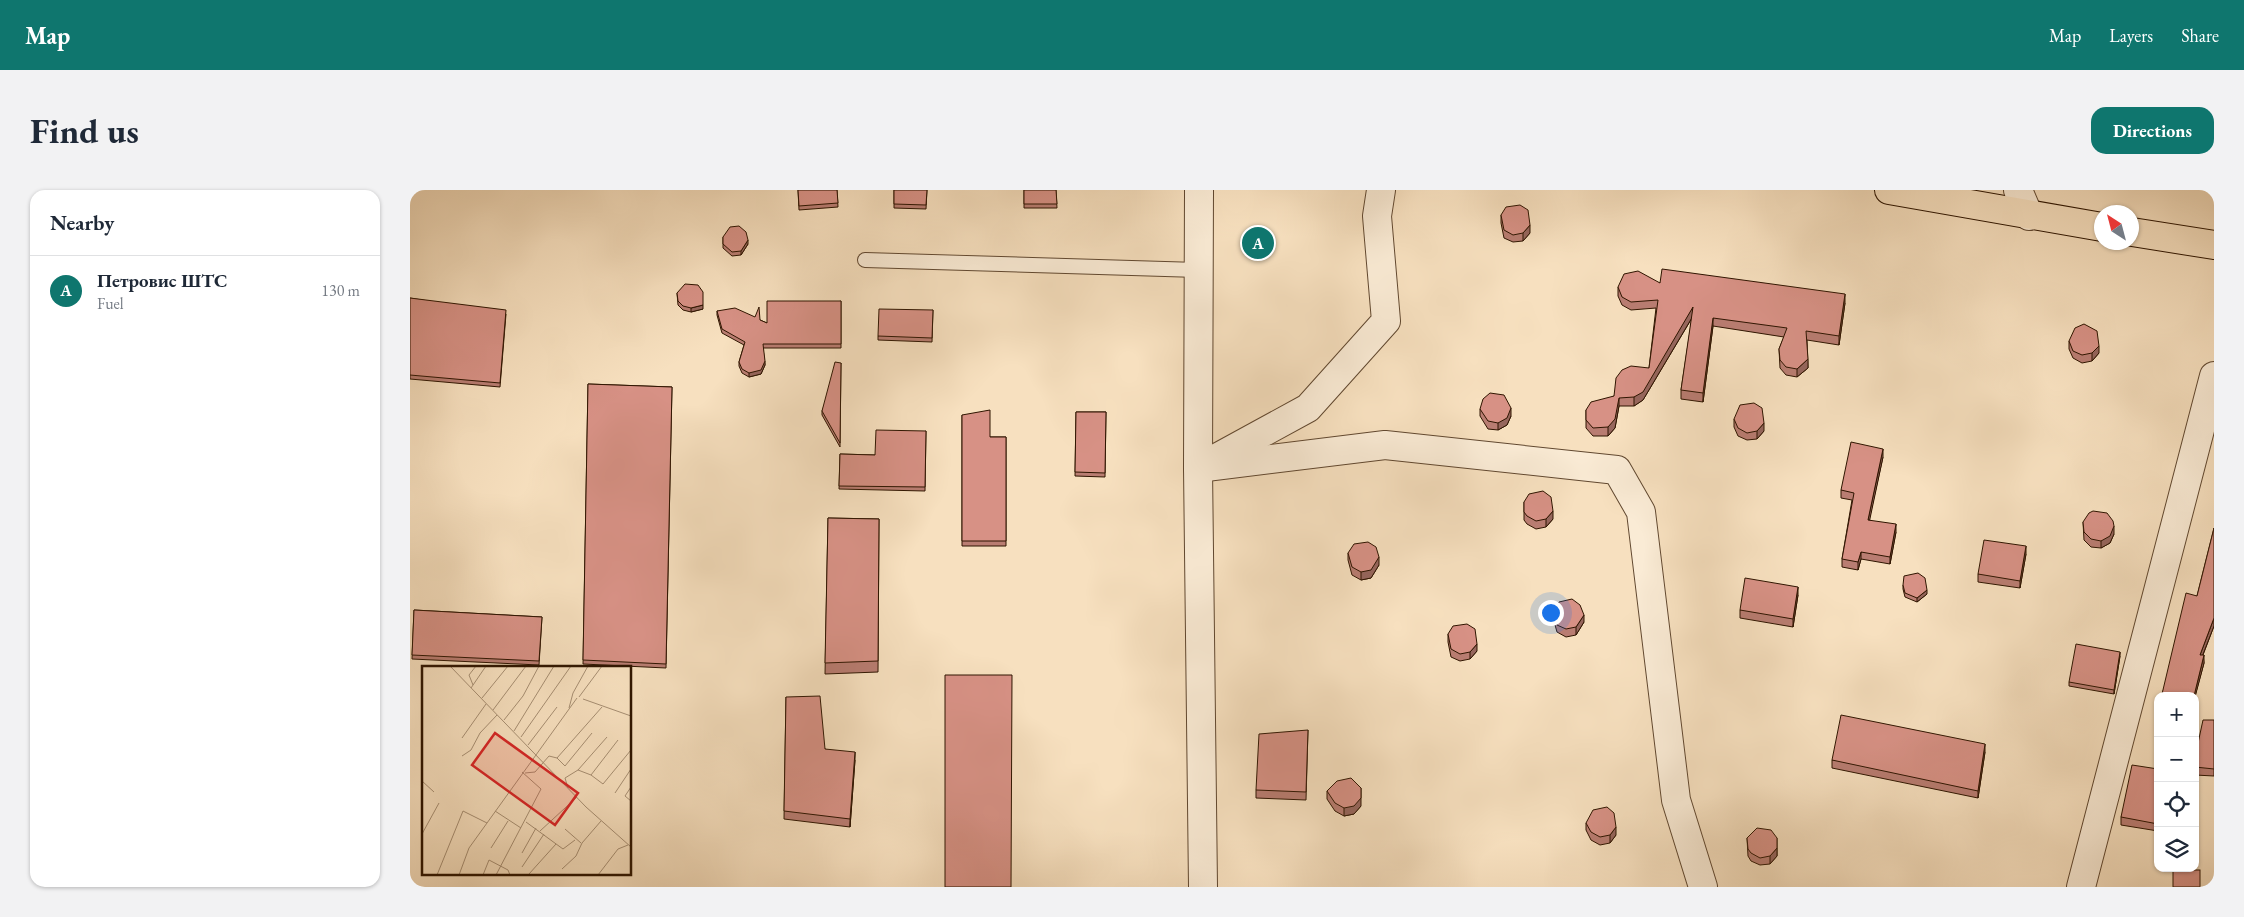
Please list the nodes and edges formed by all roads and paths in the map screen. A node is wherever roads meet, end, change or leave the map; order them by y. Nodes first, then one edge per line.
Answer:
1 (1199, 190) edge
2 (1381, 190) edge
3 (1889, 190) edge
4 (2018, 190) edge
5 (2029, 216) junction
6 (2094, 226) edge
7 (2139, 233) edge
8 (2214, 245) edge
9 (865, 260) dead end
10 (1198, 270) junction
11 (2214, 376) edge
12 (1198, 468) junction
13 (1202, 887) edge
14 (1703, 887) edge
15 (2081, 887) edge

1 - 10 street
2 - 12 street
3 - 5 highway
4 - 5 street
5 - 6 highway
7 - 8 highway
9 - 10 lane
10 - 12 street
11 - 15 street
12 - 13 street
12 - 14 street

